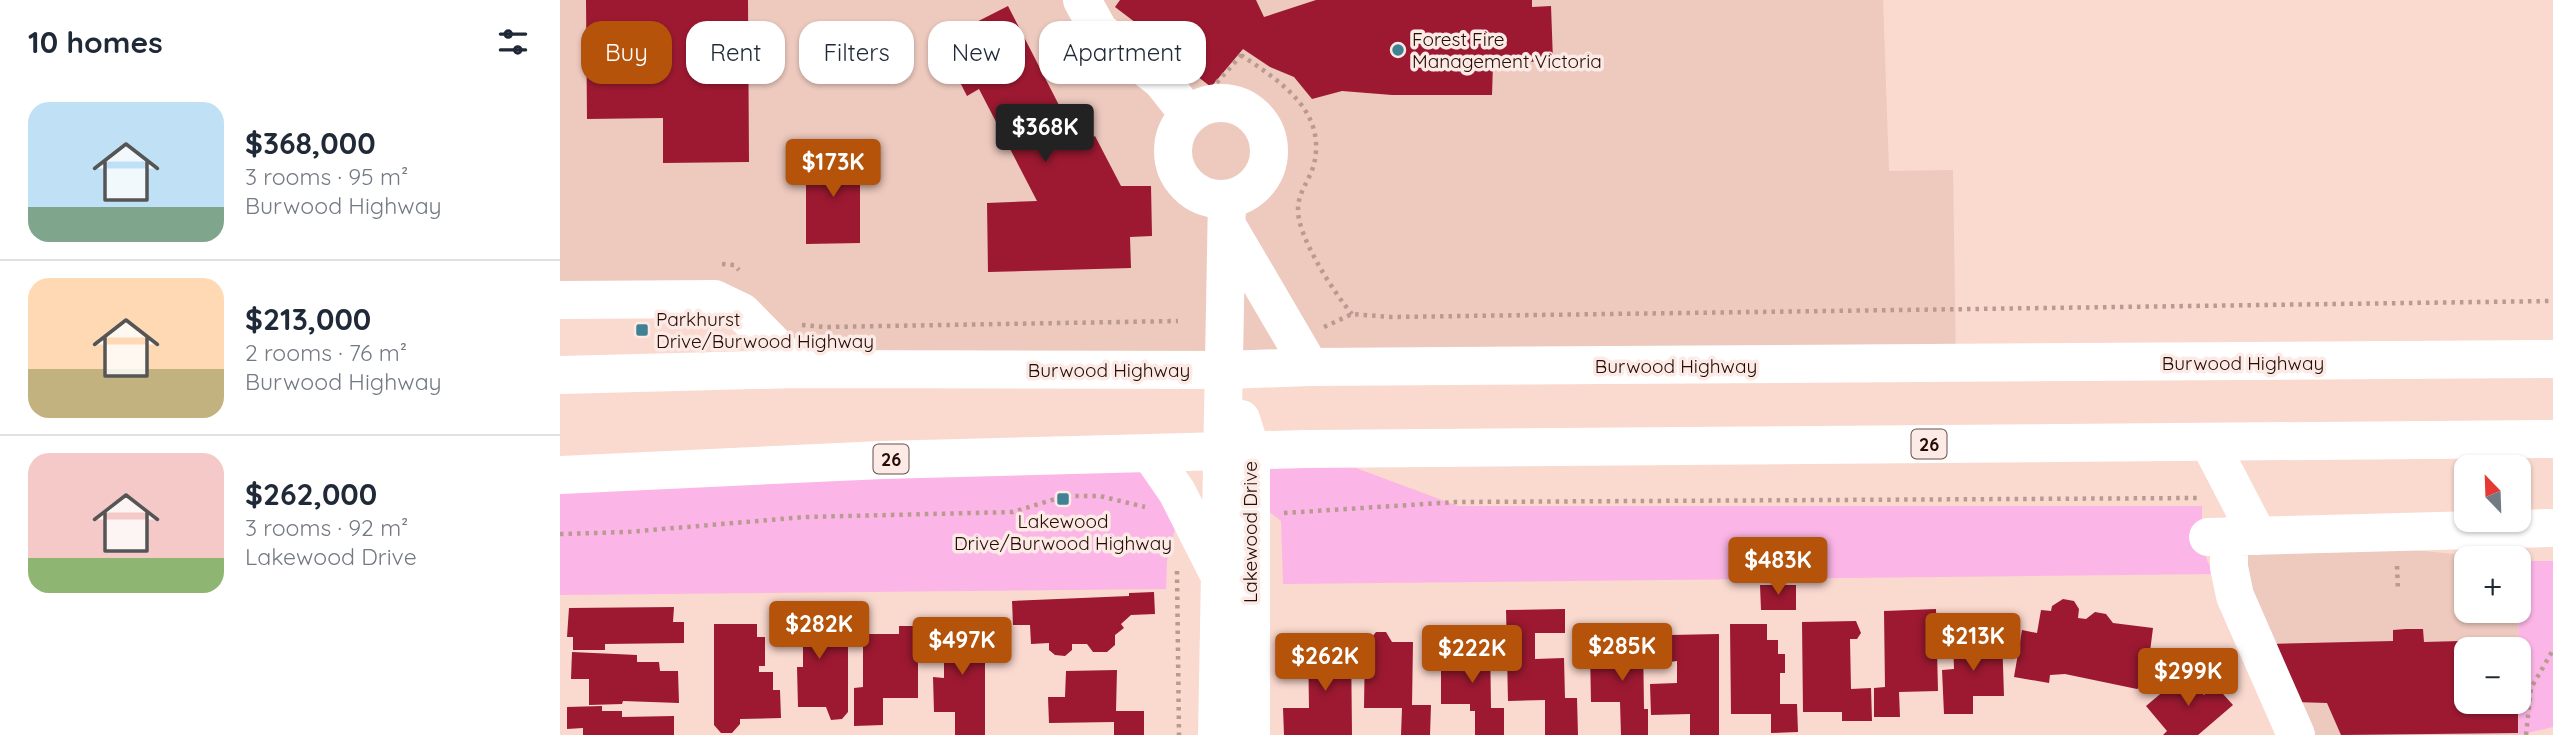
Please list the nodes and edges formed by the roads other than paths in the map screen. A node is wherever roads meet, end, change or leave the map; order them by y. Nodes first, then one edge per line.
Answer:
1 (1082, 0) edge
2 (1189, 116) junction
3 (1227, 213) junction
4 (560, 300) edge
5 (2553, 359) edge
6 (1310, 367) junction
7 (799, 369) junction
8 (1226, 370) junction
9 (560, 375) edge
10 (2553, 439) edge
11 (2209, 442) junction
12 (1237, 450) junction
13 (1150, 453) junction
14 (563, 478) edge
15 (2553, 528) edge
16 (2230, 536) junction
17 (1219, 575) junction
18 (1217, 735) edge
19 (1251, 735) edge
20 (2297, 735) edge

1 - 2 main road
2 - 3 main road
2 - 3 main road
3 - 6 main road
3 - 8 main road, Lakewood Drive
4 - 7 main road
5 - 6 main road, Burwood Highway
6 - 8 main road, Burwood Highway
7 - 8 main road, Burwood Highway
7 - 9 main road, Burwood Highway
8 - 12 main road, Lakewood Drive
10 - 11 main road, 26
11 - 12 main road, 26
11 - 16 main road
12 - 13 main road, 26
12 - 17 main road, Lakewood Drive
12 - 19 main road, Lakewood Drive
13 - 14 main road, 26
13 - 17 main road, Lakewood Drive
15 - 16 main road
16 - 20 main road
17 - 18 main road, Lakewood Drive

